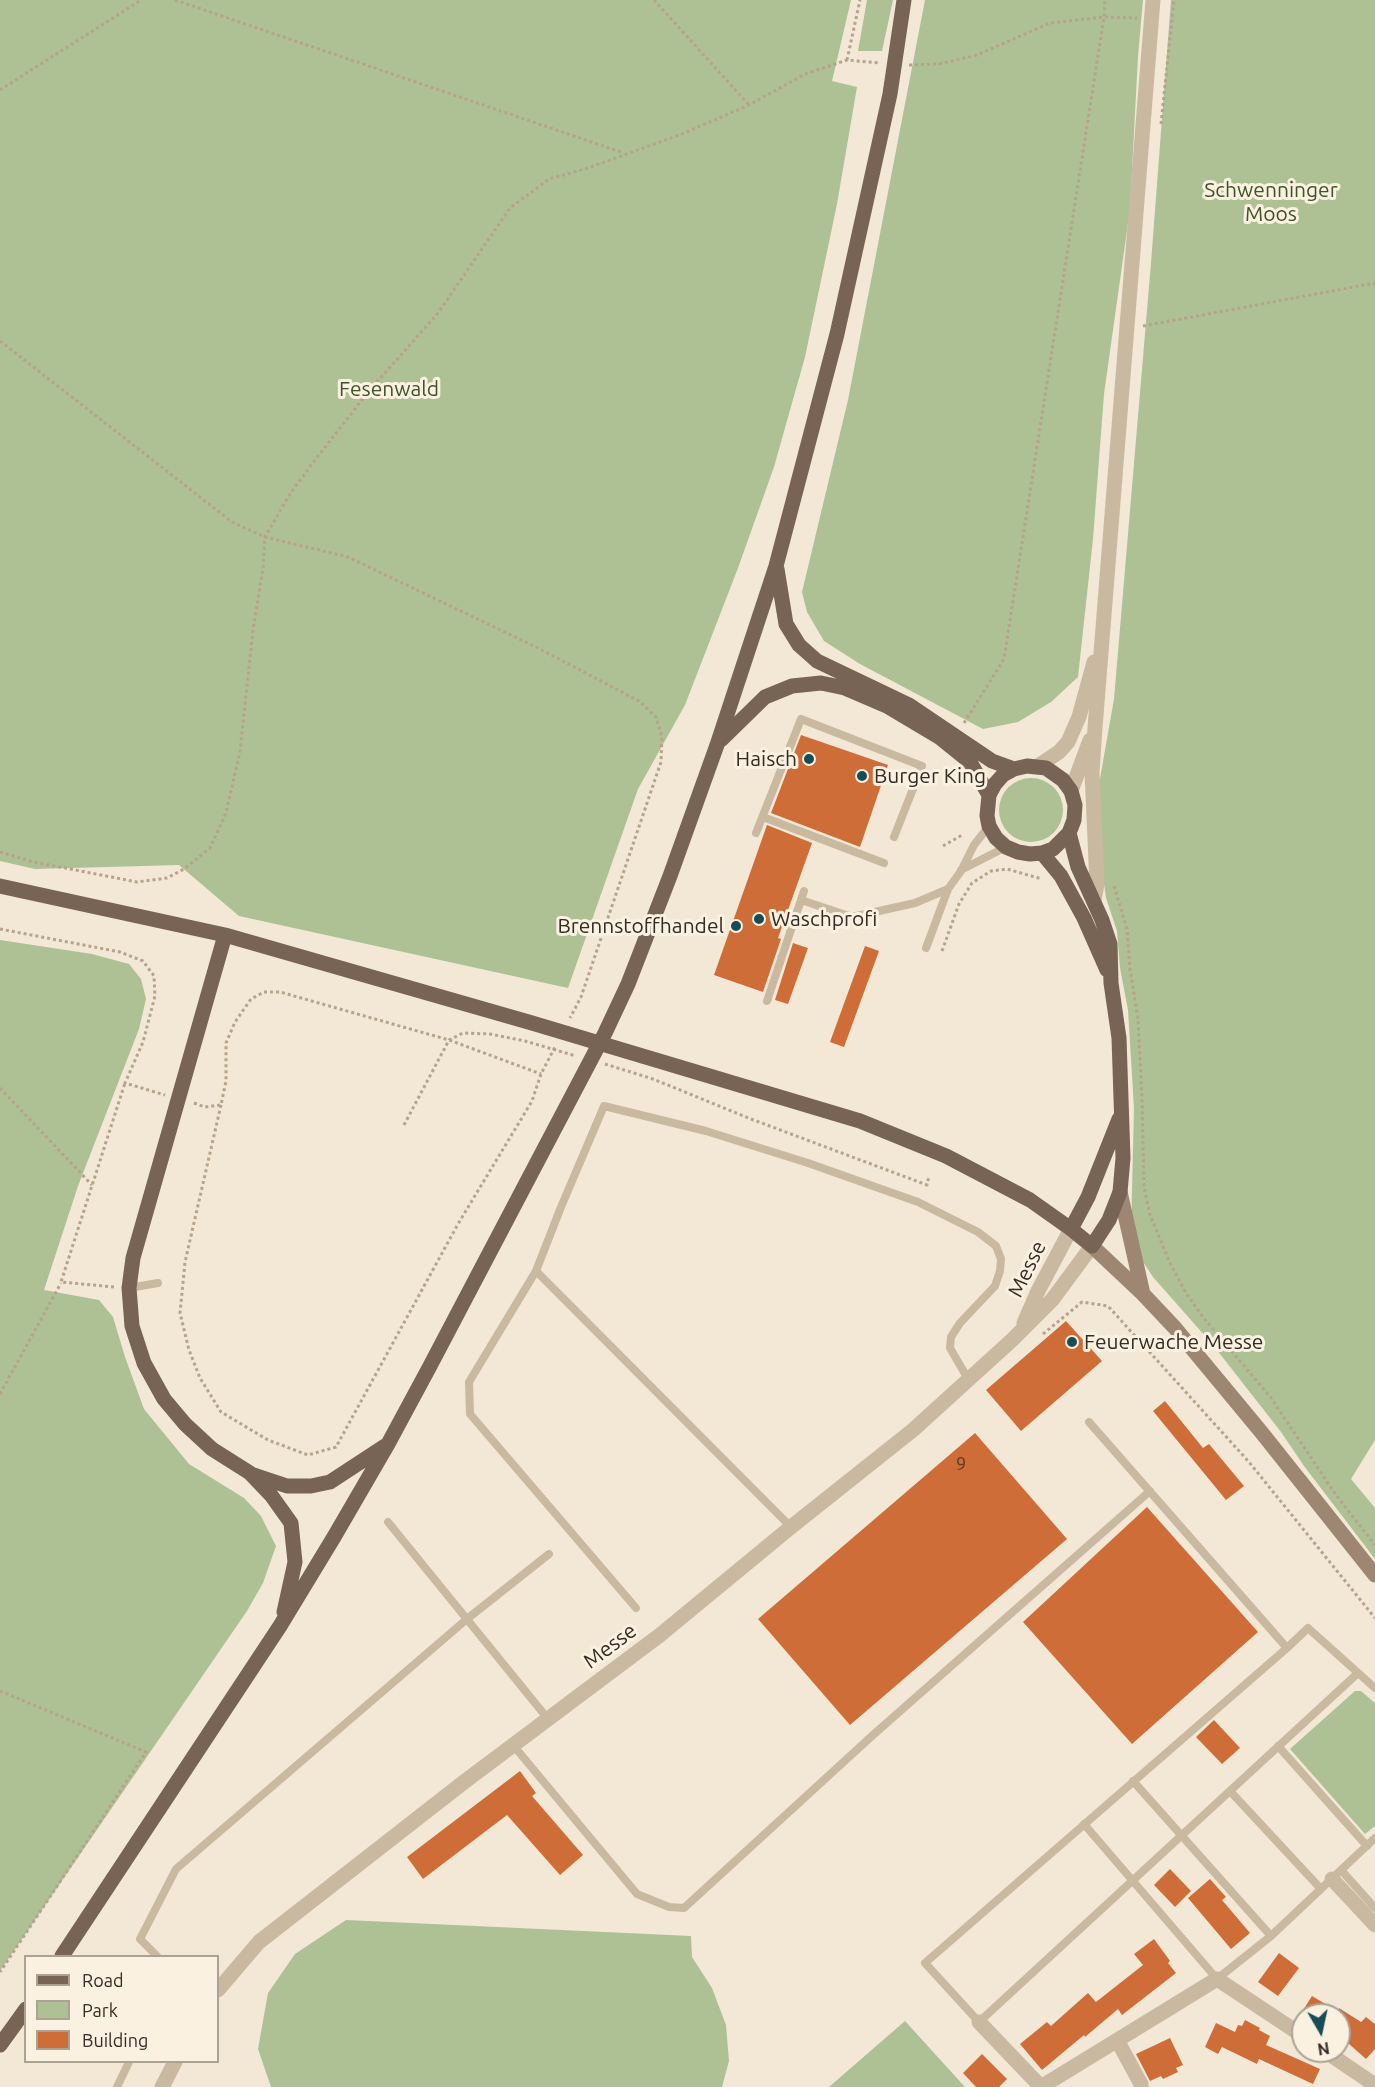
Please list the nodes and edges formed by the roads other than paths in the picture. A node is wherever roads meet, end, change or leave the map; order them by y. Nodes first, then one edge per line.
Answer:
1 (904, 0) edge
2 (1153, 0) edge
3 (776, 566) junction
4 (1104, 622) junction
5 (1095, 728) junction
6 (717, 745) junction
7 (1038, 766) junction
8 (1014, 769) junction
9 (1071, 791) junction
10 (989, 795) junction
11 (763, 817) junction
12 (989, 826) junction
13 (756, 833) dead end
14 (1069, 833) junction
15 (894, 837) dead end
16 (1006, 847) junction
17 (1042, 853) junction
18 (884, 863) dead end
19 (961, 871) junction
20 (0, 886) edge
21 (948, 889) junction
22 (1094, 900) junction
23 (225, 935) junction
24 (926, 948) dead end
25 (1111, 983) junction
26 (767, 1001) dead end
27 (1121, 1113) junction
28 (1119, 1192) junction
29 (1071, 1228) junction
30 (1092, 1246) junction
31 (536, 1271) junction
32 (158, 1283) dead end
33 (129, 1288) junction
34 (1143, 1294) junction
35 (1022, 1329) junction
36 (968, 1379) junction
37 (1089, 1422) dead end
38 (388, 1444) junction
39 (250, 1473) junction
40 (1150, 1491) junction
41 (388, 1522) dead end
42 (791, 1527) junction
43 (549, 1554) dead end
44 (1375, 1575) edge
45 (636, 1608) dead end
46 (467, 1619) junction
47 (280, 1626) junction
48 (1287, 1648) junction
49 (1358, 1673) junction
50 (1375, 1688) edge
51 (548, 1719) junction
52 (513, 1745) junction
53 (1278, 1746) junction
54 (1133, 1781) junction
55 (1230, 1791) junction
56 (1084, 1824) junction
57 (1181, 1835) junction
58 (1375, 1838) edge
59 (1367, 1846) junction
60 (1331, 1879) junction
61 (1133, 1880) junction
62 (1375, 1908) edge
63 (1375, 1925) edge
64 (1271, 1936) junction
65 (63, 1955) edge
66 (156, 1955) edge
67 (1217, 1979) junction
68 (219, 1989) edge
69 (24, 2011) edge
70 (979, 2022) junction
71 (1291, 2028) edge
72 (1116, 2040) junction
73 (0, 2045) edge
74 (128, 2063) edge
75 (174, 2063) edge
76 (1343, 2063) edge
77 (1375, 2085) edge
78 (117, 2087) edge
79 (162, 2087) edge
80 (1041, 2087) edge
81 (1140, 2087) edge

1 - 3 main road
2 - 4 street
3 - 6 main road
3 - 8 main road
4 - 5 street
4 - 7 street
5 - 9 street
5 - 22 street
6 - 10 main road
6 - 38 main road
7 - 8 main road
7 - 9 main road
8 - 10 main road
9 - 14 main road
10 - 12 main road
11 - 13 lane
11 - 15 lane
11 - 18 lane
12 - 16 main road
12 - 19 lane
14 - 17 main road
14 - 22 main road
16 - 17 main road
16 - 19 lane
17 - 25 main road
19 - 21 lane
20 - 23 main road
21 - 24 lane
21 - 26 lane
22 - 25 main road
23 - 29 main road
23 - 33 main road
25 - 27 main road
27 - 28 main road
27 - 29 main road
28 - 30 main road
28 - 34 main road
29 - 30 main road
29 - 35 street, Messe
30 - 34 main road
30 - 35 street, Messe
31 - 36 lane
31 - 42 lane
31 - 45 lane
32 - 33 lane
33 - 39 main road
34 - 44 main road
35 - 36 street, Messe
36 - 42 street, Messe
37 - 40 lane
38 - 39 main road
38 - 47 main road
39 - 47 main road
40 - 48 lane
40 - 52 lane
41 - 46 lane
42 - 51 street, Messe
43 - 46 lane
46 - 51 lane
46 - 66 lane
47 - 65 main road
48 - 49 lane
48 - 54 lane
49 - 50 lane
49 - 53 lane
51 - 52 street, Messe
52 - 68 street, Messe
53 - 55 lane
53 - 59 lane
54 - 56 lane
54 - 57 lane
55 - 57 lane
55 - 60 lane
56 - 61 lane
56 - 70 lane
57 - 61 lane
57 - 64 lane
58 - 59 lane
59 - 60 lane
60 - 62 lane
60 - 63 street
60 - 64 lane
61 - 67 lane
61 - 70 lane
64 - 67 lane
67 - 71 street
67 - 72 street
69 - 73 main road
70 - 80 street
72 - 80 street
72 - 81 street
74 - 78 lane
75 - 79 street
76 - 77 street

